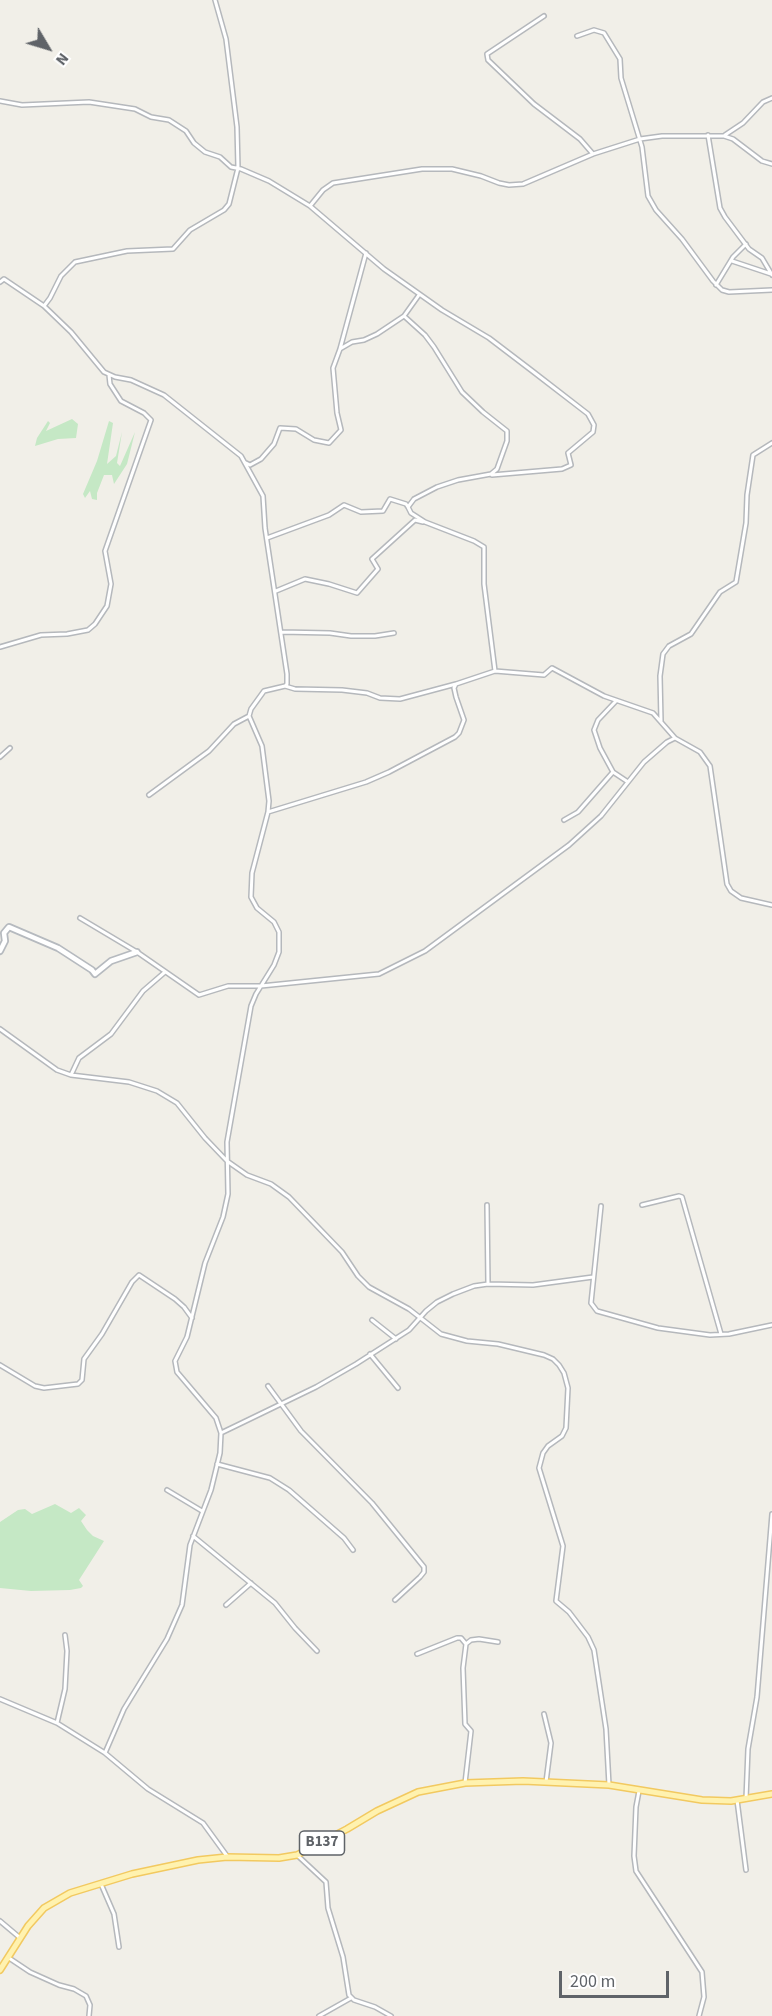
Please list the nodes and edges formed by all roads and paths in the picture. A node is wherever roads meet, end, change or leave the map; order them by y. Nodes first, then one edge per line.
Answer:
1 (215, 0) edge
2 (544, 16) dead end
3 (577, 36) dead end
4 (772, 98) edge
5 (0, 101) edge
6 (708, 135) junction
7 (724, 136) junction
8 (640, 139) junction
9 (592, 154) junction
10 (772, 164) edge
11 (238, 168) junction
12 (310, 206) junction
13 (746, 244) junction
14 (366, 253) junction
15 (731, 261) junction
16 (772, 275) edge
17 (1, 280) edge
18 (716, 285) junction
19 (772, 290) edge
20 (419, 295) junction
21 (44, 306) junction
22 (404, 316) junction
23 (340, 350) junction
24 (108, 375) junction
25 (772, 443) edge
26 (245, 462) junction
27 (491, 474) junction
28 (408, 507) junction
29 (424, 522) junction
30 (267, 538) junction
31 (276, 591) junction
32 (281, 632) junction
33 (394, 633) dead end
34 (0, 647) edge
35 (495, 671) junction
36 (456, 684) junction
37 (285, 686) junction
38 (616, 701) junction
39 (249, 716) junction
40 (661, 721) junction
41 (675, 738) junction
42 (10, 748) dead end
43 (0, 757) edge
44 (613, 772) junction
45 (628, 782) junction
46 (148, 795) dead end
47 (268, 812) junction
48 (564, 820) dead end
49 (772, 905) edge
50 (80, 918) dead end
51 (0, 951) edge
52 (137, 952) junction
53 (165, 972) junction
54 (261, 986) junction
55 (0, 1029) edge
56 (71, 1075) junction
57 (227, 1161) junction
58 (487, 1204) dead end
59 (642, 1205) dead end
60 (601, 1206) dead end
61 (593, 1277) junction
62 (488, 1284) junction
63 (419, 1318) junction
64 (192, 1320) junction
65 (372, 1320) dead end
66 (772, 1325) edge
67 (721, 1334) junction
68 (396, 1339) junction
69 (370, 1354) junction
70 (0, 1365) edge
71 (268, 1386) dead end
72 (398, 1388) dead end
73 (280, 1404) junction
74 (221, 1433) junction
75 (217, 1464) junction
76 (168, 1490) dead end
77 (202, 1511) junction
78 (772, 1514) edge
79 (193, 1536) junction
80 (353, 1550) dead end
81 (251, 1583) junction
82 (395, 1599) dead end
83 (226, 1605) dead end
84 (65, 1635) dead end
85 (498, 1642) dead end
86 (466, 1644) junction
87 (317, 1652) dead end
88 (417, 1654) dead end
89 (0, 1699) edge
90 (544, 1714) dead end
91 (57, 1723) junction
92 (105, 1753) junction
93 (546, 1782) junction
94 (465, 1783) junction
95 (609, 1785) junction
96 (639, 1789) junction
97 (772, 1794) edge
98 (746, 1798) junction
99 (737, 1800) junction
100 (297, 1855) junction
101 (227, 1857) junction
102 (746, 1870) dead end
103 (100, 1882) junction
104 (0, 1921) edge
105 (19, 1937) junction
106 (119, 1947) dead end
107 (7, 1957) junction
108 (0, 1970) edge
109 (351, 1998) junction
110 (89, 2016) edge
111 (319, 2016) edge
112 (391, 2016) edge
113 (699, 2016) edge

1 - 11 street
2 - 9 street
3 - 8 street
4 - 7 street
5 - 11 street
6 - 7 street
6 - 8 street
6 - 13 street
7 - 10 street
8 - 9 street
8 - 18 street
9 - 12 street
11 - 12 street
11 - 21 street
12 - 14 street
13 - 15 street
13 - 16 street
14 - 20 street
14 - 23 street
15 - 16 street
15 - 18 street
17 - 21 street
18 - 19 street
20 - 22 street
20 - 27 street
21 - 24 street
22 - 23 street
22 - 27 street
23 - 26 street
24 - 26 street
24 - 34 street
25 - 40 street
26 - 30 street
27 - 28 street
28 - 29 street
28 - 30 street
29 - 31 street
29 - 35 street
30 - 31 street
31 - 32 street
32 - 33 street
32 - 37 street
35 - 36 street
35 - 38 street
36 - 37 street
36 - 47 street
37 - 39 street
38 - 40 street
38 - 44 street
39 - 46 street
39 - 47 street
40 - 41 street
41 - 45 street
41 - 49 street
42 - 43 street
44 - 45 street
44 - 48 street
45 - 54 street
47 - 54 street
50 - 52 street
51 - 52 street
52 - 53 street
53 - 54 street
53 - 56 street
54 - 57 street
55 - 56 street
56 - 57 street
57 - 63 street
57 - 64 street
58 - 62 street
59 - 67 street
60 - 61 street
61 - 62 street
61 - 67 street
62 - 63 street
63 - 68 street
63 - 95 street
64 - 70 street
64 - 74 street
65 - 68 street
66 - 67 street
68 - 69 street
69 - 72 street
69 - 73 street
71 - 73 street
73 - 74 street
73 - 82 street
74 - 75 street
75 - 77 street
75 - 80 street
76 - 77 street
77 - 79 street
78 - 98 street
79 - 81 street
79 - 92 street
81 - 83 street
81 - 87 street
84 - 91 street
85 - 86 street
86 - 88 street
86 - 94 street
89 - 91 street
90 - 93 street
91 - 92 street
92 - 101 street
93 - 94 main road, B137
93 - 95 main road, B137
94 - 100 main road, B137
95 - 96 main road, B137
96 - 99 main road, B137
96 - 113 street
97 - 98 main road, B137
98 - 99 main road, B137
99 - 102 street
100 - 101 main road, B137
100 - 109 street
101 - 103 main road, B137
103 - 105 main road, B137
103 - 106 street
104 - 105 street
105 - 107 main road, B137
107 - 108 main road, B137
107 - 110 street
109 - 111 street
109 - 112 street

